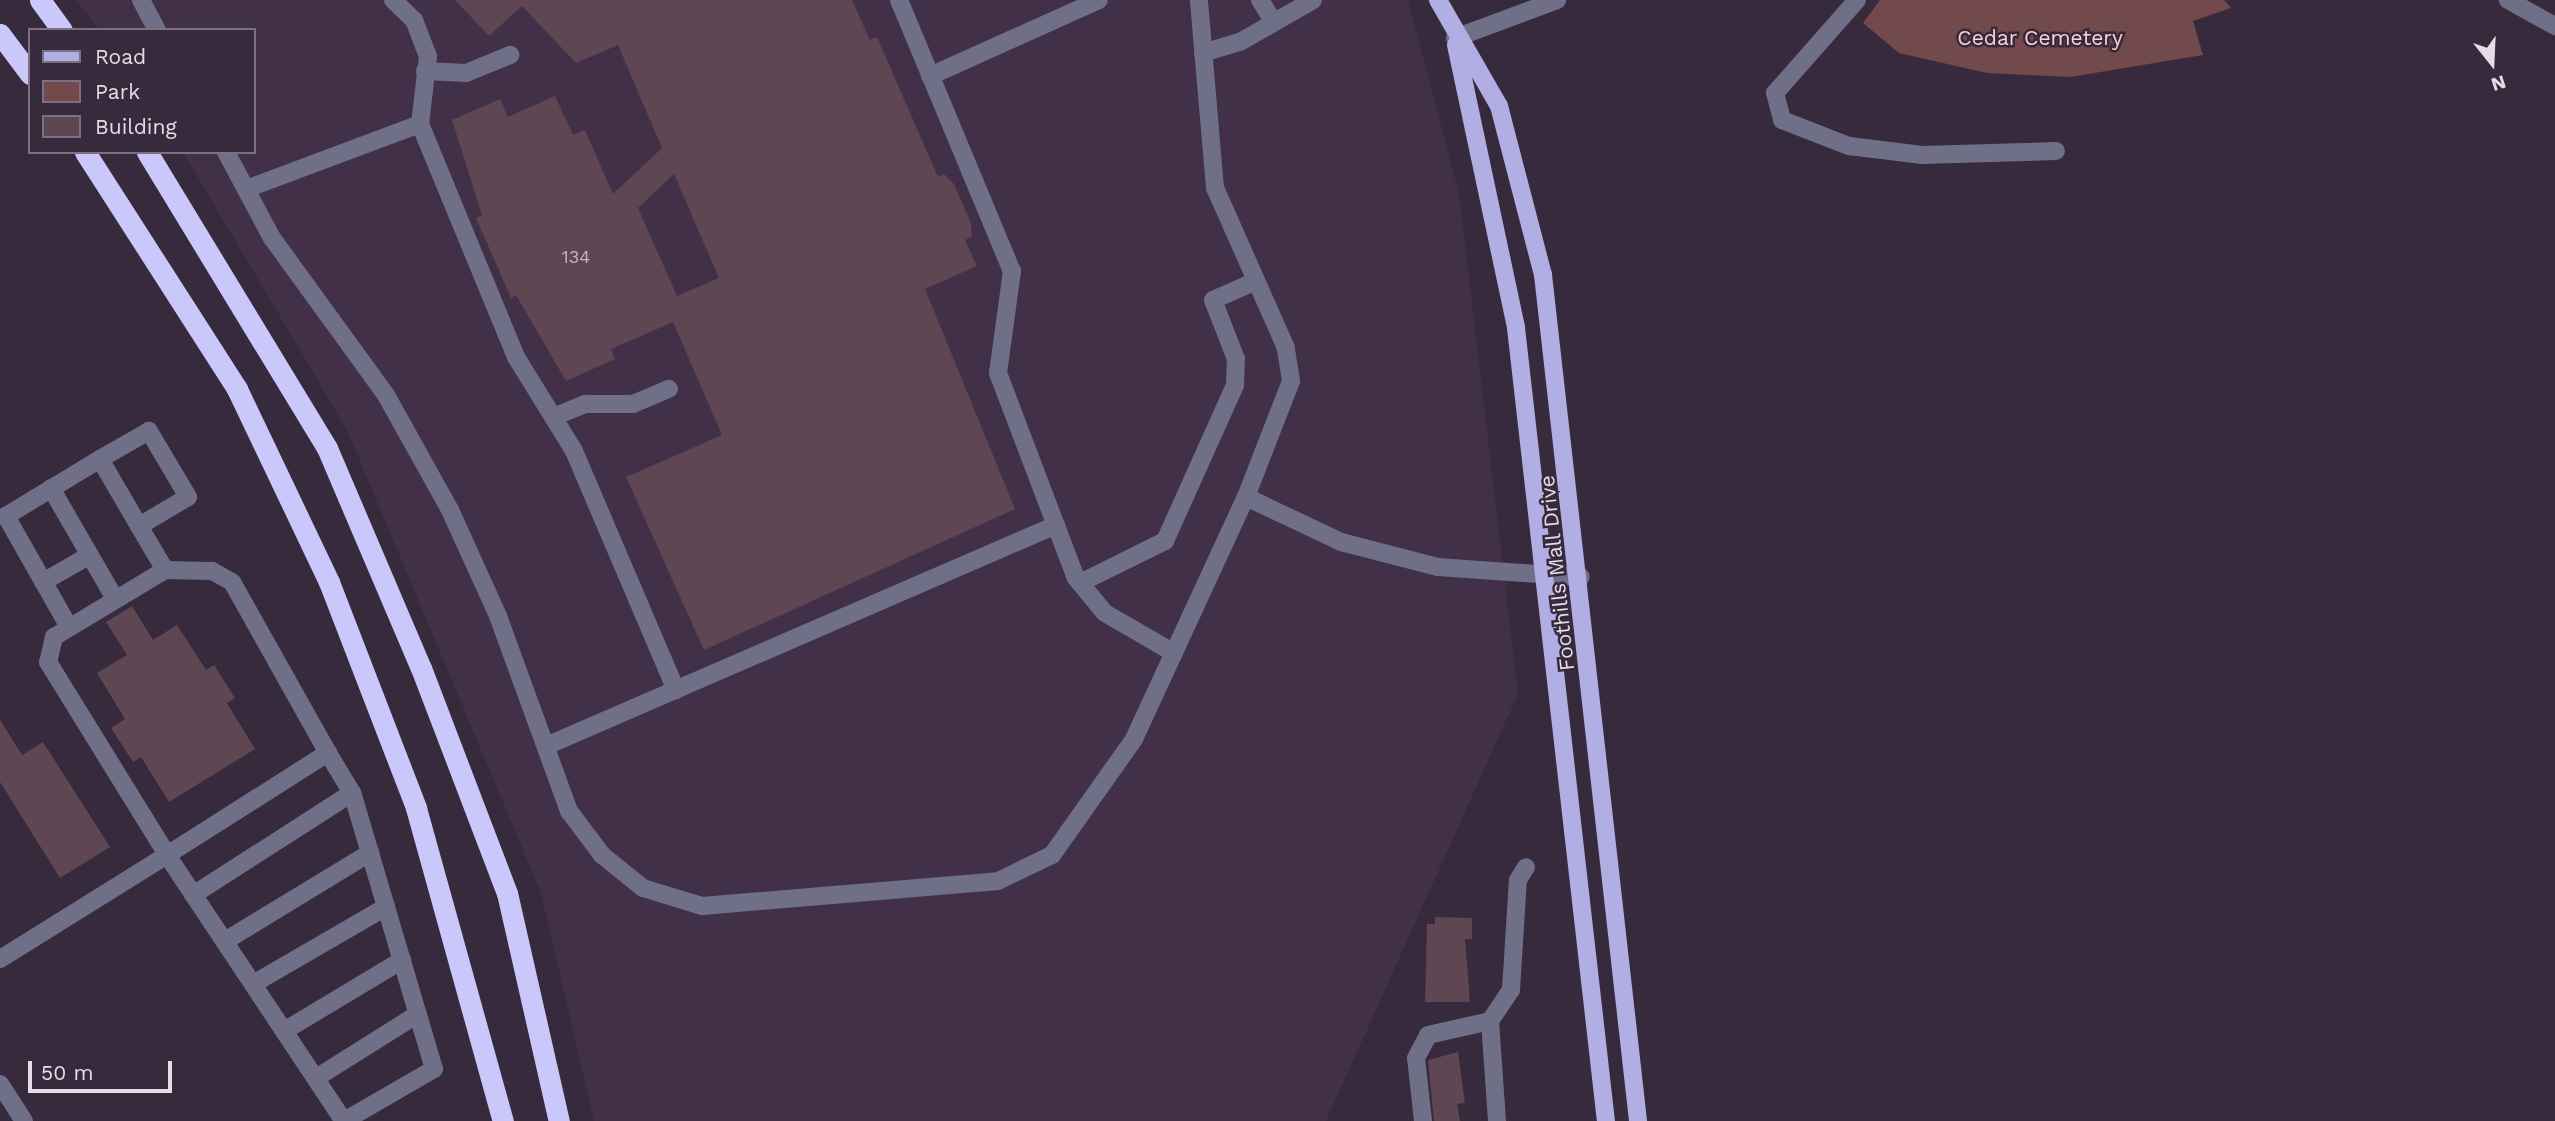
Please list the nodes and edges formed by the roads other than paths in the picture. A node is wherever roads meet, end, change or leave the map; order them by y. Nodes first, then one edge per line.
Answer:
1 (40, 0) edge
2 (141, 0) edge
3 (393, 0) edge
4 (899, 0) edge
5 (1099, 0) edge
6 (1199, 0) edge
7 (1260, 0) edge
8 (1313, 0) edge
9 (1438, 0) edge
10 (1557, 0) edge
11 (1857, 0) edge
12 (2508, 0) edge
13 (1274, 22) junction
14 (2555, 26) edge
15 (61, 28) edge
16 (156, 28) edge
17 (0, 34) edge
18 (1455, 38) junction
19 (1203, 53) junction
20 (510, 55) dead end
21 (28, 71) edge
22 (425, 71) junction
23 (930, 76) junction
24 (420, 124) junction
25 (2056, 151) dead end
26 (86, 154) edge
27 (148, 154) edge
28 (227, 154) edge
29 (246, 189) junction
30 (1256, 281) junction
31 (669, 389) dead end
32 (553, 417) junction
33 (100, 459) junction
34 (51, 488) junction
35 (1246, 497) junction
36 (1056, 525) junction
37 (139, 526) junction
38 (90, 555) junction
39 (165, 570) junction
40 (1581, 577) junction
41 (1543, 578) junction
42 (43, 582) junction
43 (1080, 583) junction
44 (116, 599) junction
45 (69, 627) junction
46 (1174, 653) junction
47 (676, 690) junction
48 (546, 746) junction
49 (328, 753) junction
50 (352, 793) junction
51 (370, 853) junction
52 (167, 855) junction
53 (1526, 867) dead end
54 (193, 895) junction
55 (386, 907) junction
56 (225, 941) junction
57 (0, 959) edge
58 (402, 960) junction
59 (253, 984) junction
60 (418, 1014) junction
61 (1490, 1021) junction
62 (284, 1031) junction
63 (316, 1078) junction
64 (0, 1084) edge
65 (559, 1117) edge
66 (24, 1121) edge
67 (503, 1121) edge
68 (1423, 1121) edge
69 (1497, 1121) edge
70 (1606, 1121) edge
71 (1638, 1121) edge

1 - 15 highway
2 - 16 street
3 - 22 street
4 - 23 street
5 - 23 street
6 - 19 street
7 - 13 street
8 - 13 street
9 - 18 main road, Foothills Mall Drive
10 - 18 street
11 - 25 street
12 - 14 street
13 - 19 street
17 - 21 highway
18 - 40 main road, Foothills Mall Drive
18 - 41 main road, Foothills Mall Drive
19 - 30 street
20 - 22 street
22 - 24 street
23 - 36 street
24 - 29 street
24 - 32 street
26 - 67 highway
27 - 65 highway
28 - 29 street
29 - 48 street
30 - 35 street
30 - 43 street
31 - 32 street
32 - 47 street
33 - 34 street
33 - 37 street
33 - 37 street
34 - 38 street
34 - 42 street
35 - 41 street
35 - 46 street
36 - 43 street
36 - 47 street
37 - 39 street
38 - 42 street
38 - 44 street
39 - 44 street
39 - 49 street
40 - 41 street
40 - 71 main road, Foothills Mall Drive
41 - 70 main road, Foothills Mall Drive
42 - 45 street
43 - 46 street
44 - 45 street
45 - 52 street
46 - 48 street
47 - 48 street
49 - 50 street
49 - 52 street
50 - 51 street
50 - 54 street
51 - 55 street
51 - 56 street
52 - 54 street
52 - 57 street
53 - 61 street
54 - 56 street
55 - 58 street
55 - 59 street
56 - 59 street
58 - 60 street
58 - 62 street
59 - 62 street
60 - 63 street
60 - 63 street
61 - 68 street
61 - 69 street
62 - 63 street
64 - 66 street

